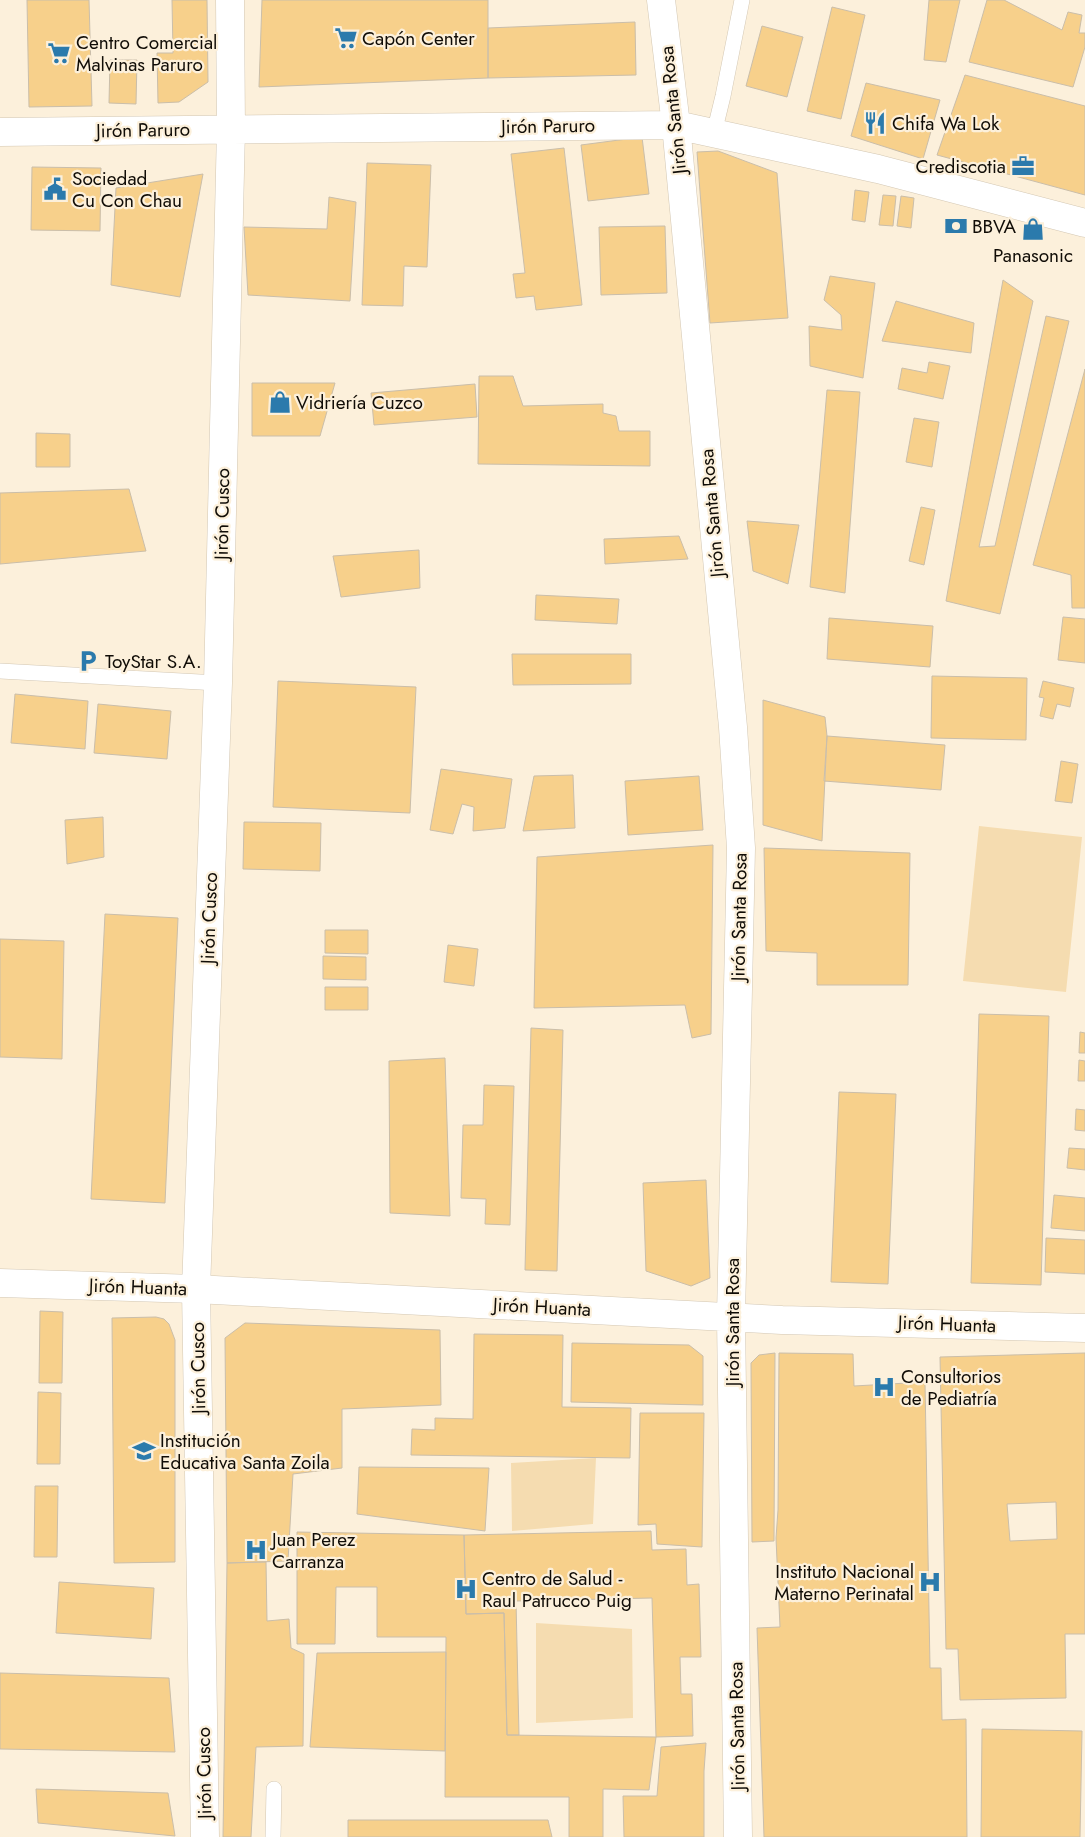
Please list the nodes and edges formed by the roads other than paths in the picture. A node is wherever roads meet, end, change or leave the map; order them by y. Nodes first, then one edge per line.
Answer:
1 (230, 0) edge
2 (661, 0) edge
3 (742, 0) edge
4 (676, 125) junction
5 (231, 129) junction
6 (0, 132) edge
7 (714, 133) junction
8 (1085, 222) edge
9 (0, 671) edge
10 (218, 683) junction
11 (0, 1283) edge
12 (196, 1289) junction
13 (731, 1317) junction
14 (1085, 1328) edge
15 (274, 1789) dead end
16 (205, 1837) edge
17 (273, 1837) edge
18 (738, 1837) edge

1 - 5 street, Jirón Cusco
2 - 4 street, Jirón Santa Rosa
3 - 7 lane
4 - 5 street, Jirón Paruro
4 - 7 street, Jirón Paruro
4 - 13 street, Jirón Santa Rosa
5 - 6 street, Jirón Paruro
5 - 10 street, Jirón Cusco
7 - 8 street, Jirón Paruro
9 - 10 lane
10 - 12 street, Jirón Cusco
11 - 12 street, Jirón Huanta
12 - 13 street, Jirón Huanta
12 - 16 street, Jirón Cusco
13 - 14 street, Jirón Huanta
13 - 18 street, Jirón Santa Rosa
15 - 17 lane

